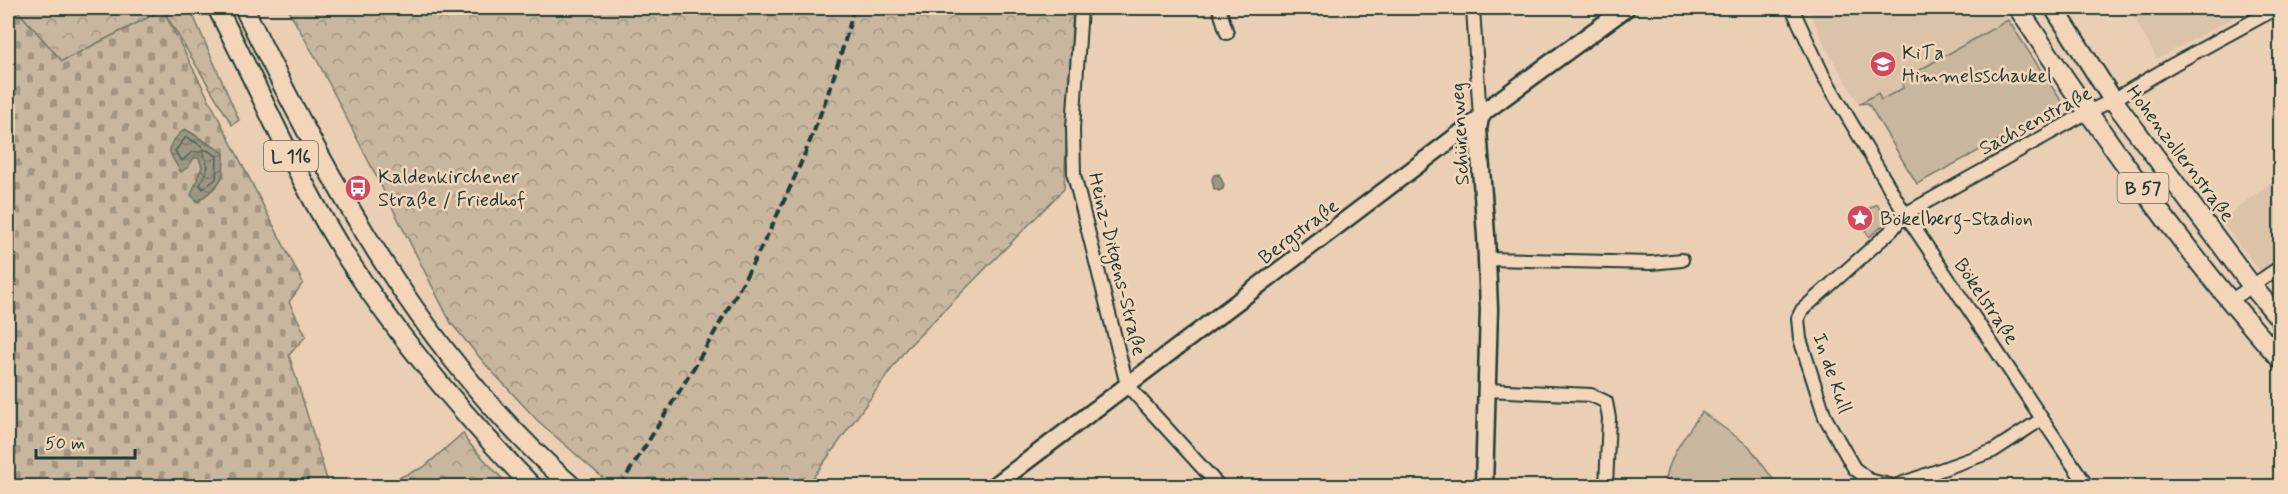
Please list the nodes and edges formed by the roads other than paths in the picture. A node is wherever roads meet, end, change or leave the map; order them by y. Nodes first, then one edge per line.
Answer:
1 (217, 8) edge
2 (244, 8) edge
3 (1081, 8) edge
4 (1219, 8) edge
5 (1473, 8) edge
6 (1626, 8) edge
7 (1792, 8) edge
8 (2018, 8) edge
9 (2054, 8) edge
10 (2277, 8) edge
11 (1227, 33) dead end
12 (2114, 100) junction
13 (2088, 112) junction
14 (1480, 118) junction
15 (1905, 214) junction
16 (1487, 259) junction
17 (1682, 260) dead end
18 (2280, 267) edge
19 (2252, 286) junction
20 (2230, 301) junction
21 (2280, 319) edge
22 (2280, 359) edge
23 (1127, 385) junction
24 (1487, 390) junction
25 (2042, 419) junction
26 (568, 483) edge
27 (532, 486) edge
28 (994, 486) edge
29 (1219, 486) edge
30 (1484, 486) edge
31 (1606, 486) edge
32 (1894, 486) edge
33 (2087, 486) edge

1 - 27 main road, L 116
2 - 26 main road, L 116
3 - 23 street, Heinz-Ditgens-Straße
4 - 11 street
5 - 14 street, Schürenweg
6 - 14 main road, Bergstraße
7 - 15 street, Bökelstraße
8 - 13 main road, B 57
9 - 12 main road, Hohenzollernstraße / B 57
10 - 12 street, Sachsenstraße
12 - 13 street, Sachsenstraße
12 - 19 main road, Hohenzollernstraße / B 57
13 - 15 street, Sachsenstraße
13 - 20 main road, B 57
14 - 16 main road, Schürenweg
14 - 23 street, Bergstraße
15 - 25 street, Bökelstraße
15 - 32 street, In de Kull
16 - 17 street
16 - 24 main road, Schürenweg
18 - 19 street
19 - 20 street
19 - 21 main road, Hohenzollernstraße / B 57
20 - 22 main road, B 57
23 - 28 street, Bergstraße
23 - 29 street
24 - 30 main road, Schürenweg
24 - 31 street
25 - 32 street, In de Kull
25 - 33 street, Bökelstraße

